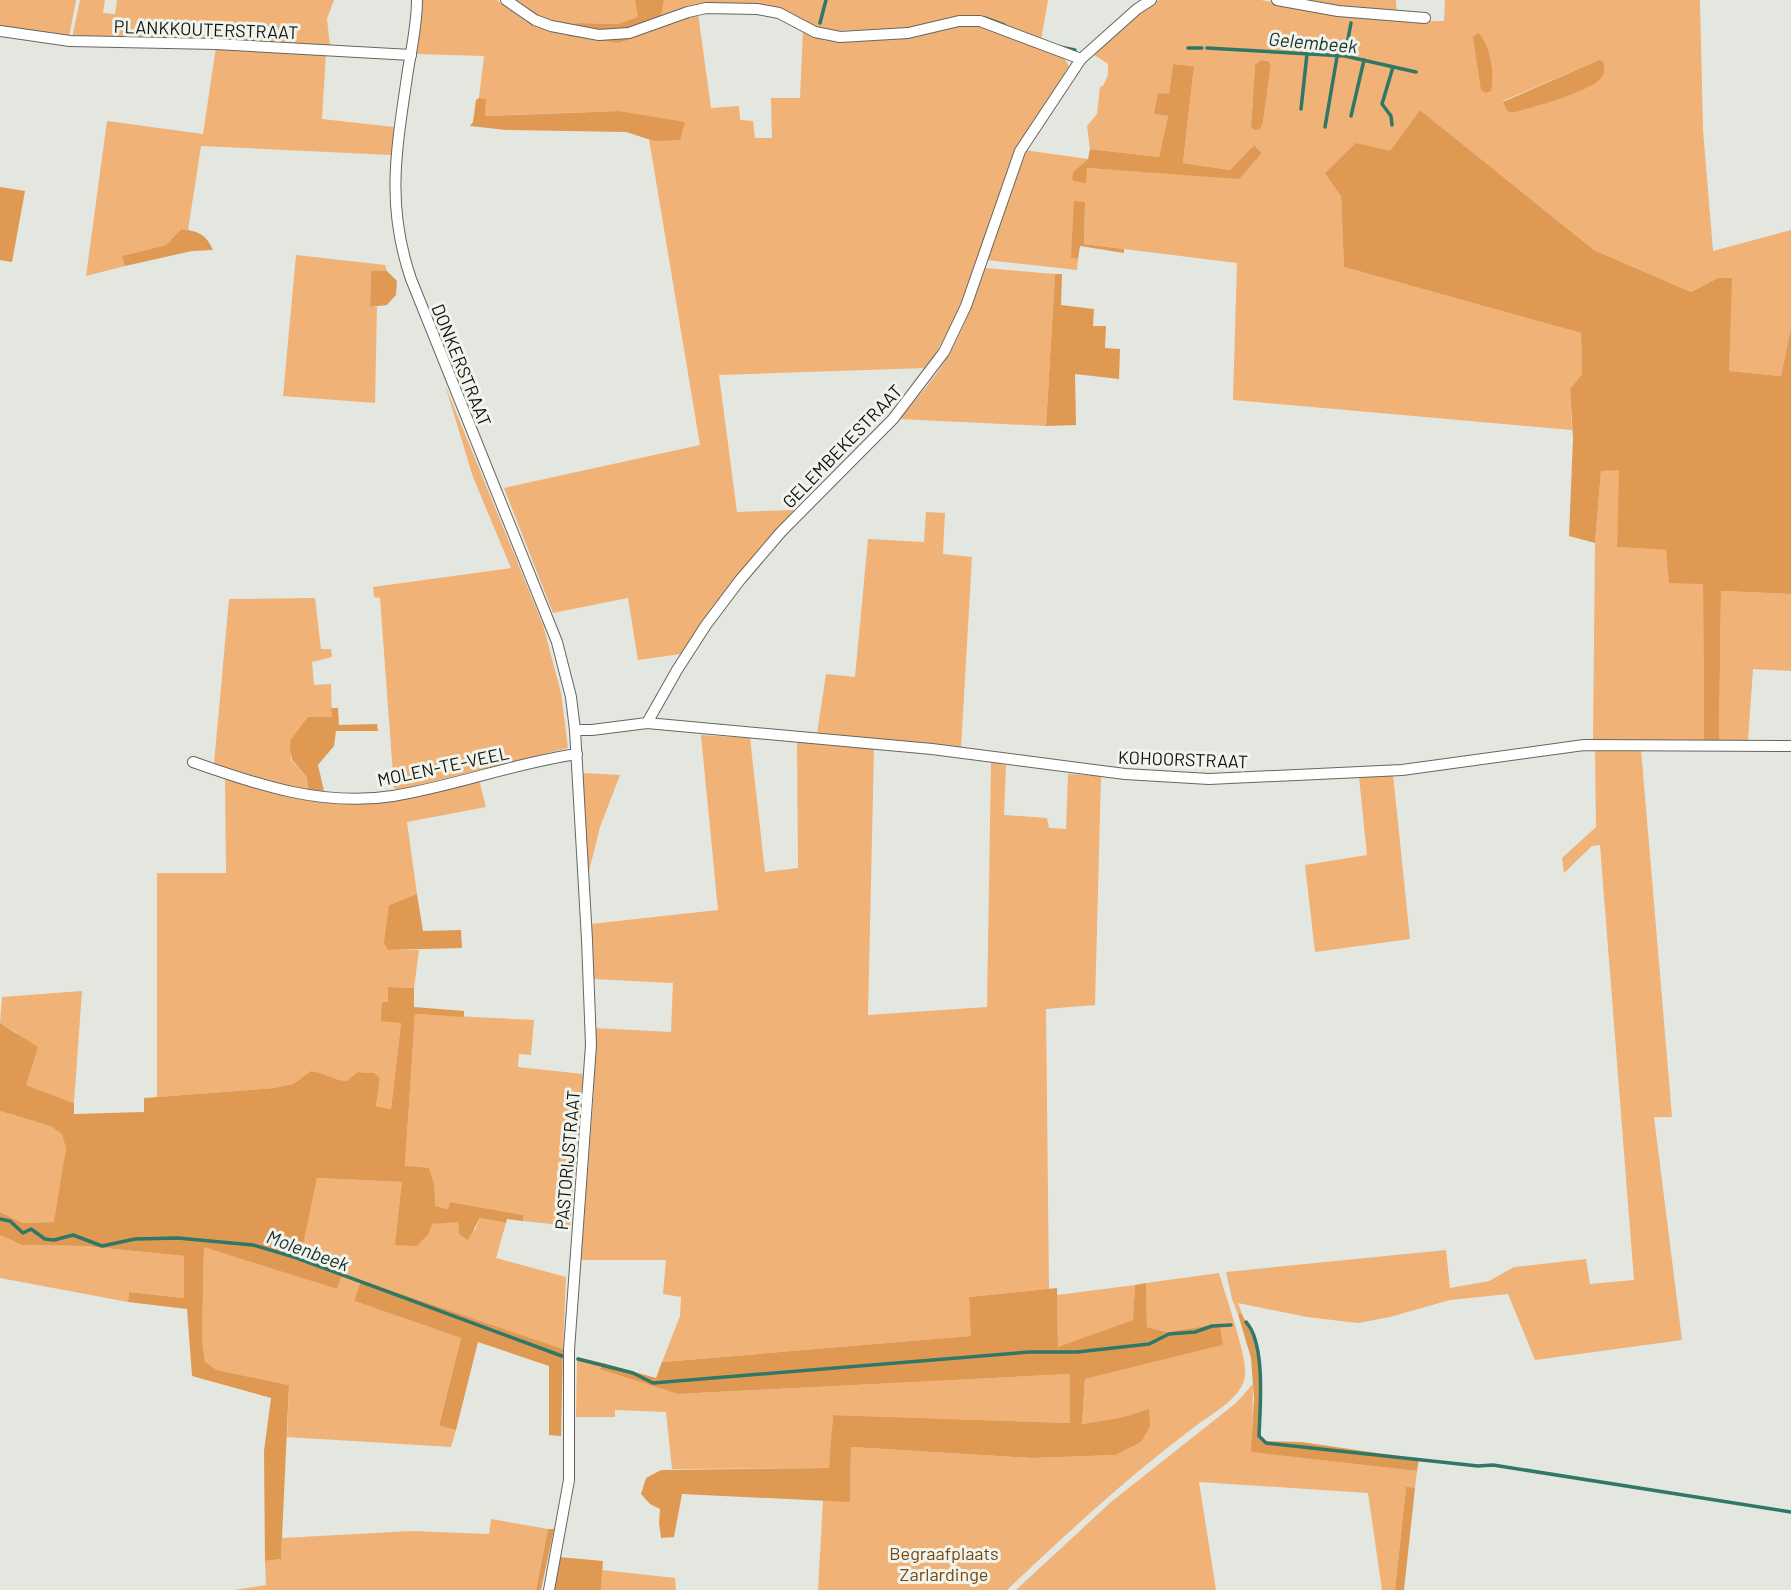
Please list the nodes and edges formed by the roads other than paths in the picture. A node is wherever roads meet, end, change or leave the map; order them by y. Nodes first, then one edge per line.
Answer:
1 (417, 0) edge
2 (506, 0) edge
3 (1151, 0) edge
4 (1277, 0) edge
5 (1425, 19) dead end
6 (0, 31) edge
7 (411, 55) junction
8 (1081, 59) junction
9 (647, 723) junction
10 (575, 730) junction
11 (1791, 746) edge
12 (577, 754) junction
13 (193, 762) dead end
14 (549, 1590) edge

1 - 7 street, DONKERSTRAAT
2 - 8 street
3 - 8 street, GELEMBEKESTRAAT
4 - 5 street
6 - 7 street, PLANKKOUTERSTRAAT
7 - 10 street, DONKERSTRAAT
8 - 9 street, GELEMBEKESTRAAT
9 - 10 street, KOHOORSTRAAT
9 - 11 street, KOHOORSTRAAT
10 - 12 street, PASTORIJSTRAAT
12 - 13 street, MOLEN-TE-VEEL
12 - 14 street, PASTORIJSTRAAT

